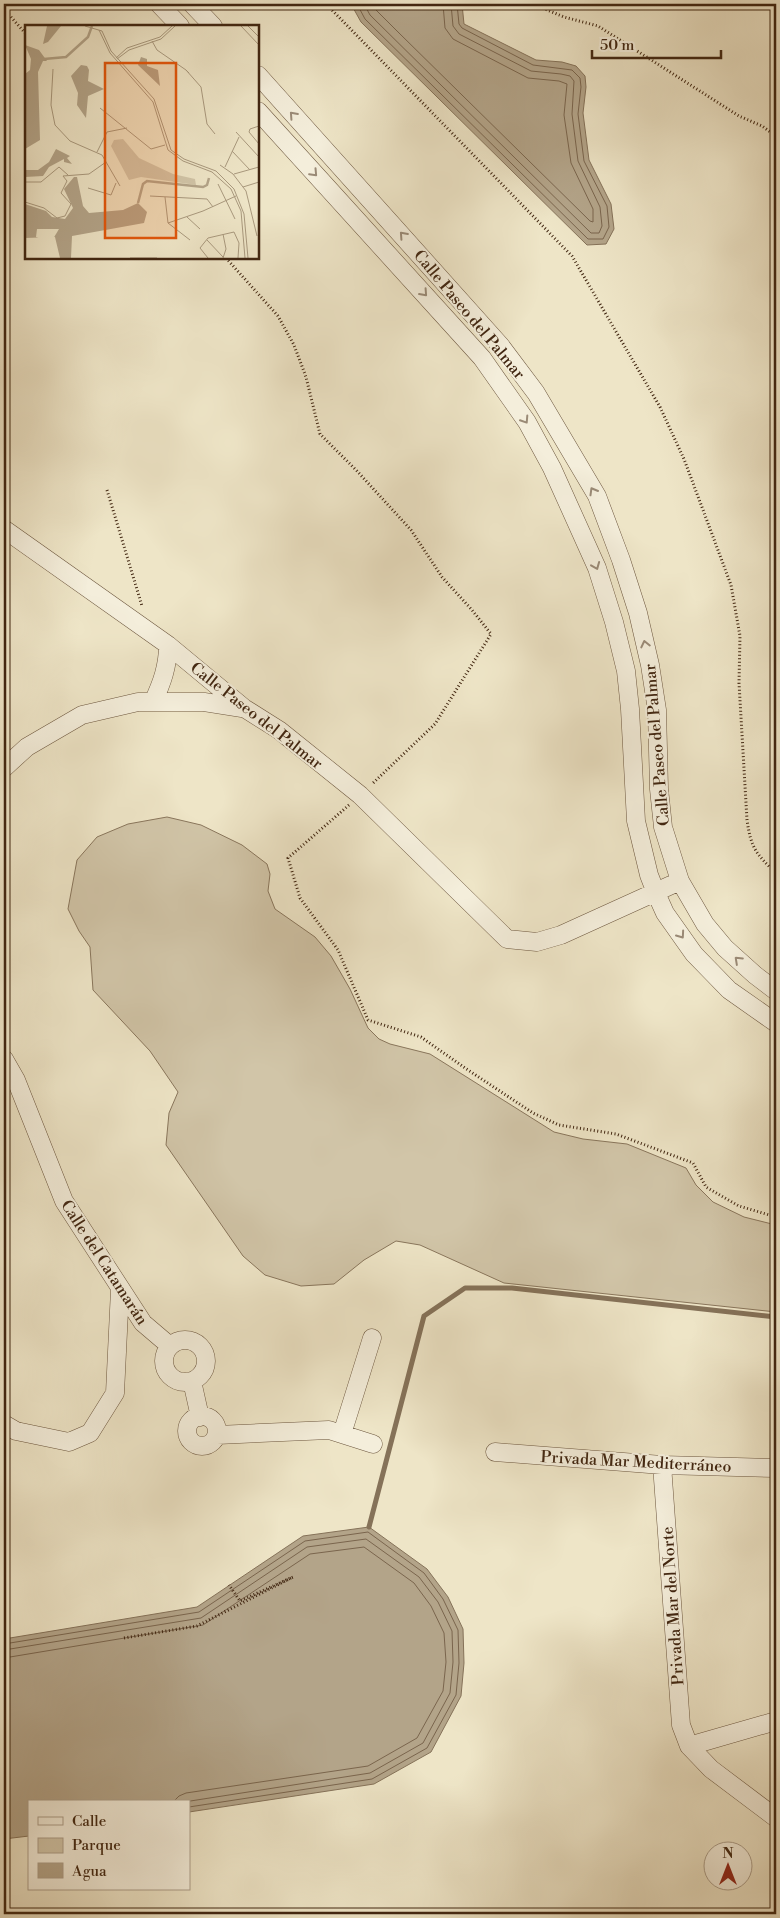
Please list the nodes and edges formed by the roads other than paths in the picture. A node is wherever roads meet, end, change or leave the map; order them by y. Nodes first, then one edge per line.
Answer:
1 (159, 4) edge
2 (192, 4) edge
3 (179, 25) edge
4 (212, 25) edge
5 (259, 76) edge
6 (259, 113) edge
7 (4, 529) edge
8 (168, 645) junction
9 (153, 702) junction
10 (244, 708) junction
11 (4, 768) edge
12 (680, 882) junction
13 (656, 893) junction
14 (776, 991) edge
15 (776, 1023) edge
16 (4, 1059) edge
17 (10, 1086) edge
18 (120, 1290) junction
19 (372, 1338) dead end
20 (170, 1346) junction
21 (192, 1381) junction
22 (200, 1416) junction
23 (4, 1424) edge
24 (342, 1434) junction
25 (217, 1435) junction
26 (373, 1444) dead end
27 (495, 1452) dead end
28 (662, 1464) junction
29 (776, 1468) edge
30 (776, 1721) edge
31 (688, 1746) junction
32 (776, 1818) edge

1 - 3 street
2 - 4 street
12 -> 5 street, Calle Paseo del Palmar
6 -> 13 street, Calle Paseo del Palmar
7 - 8 street, Calle Paseo del Palmar
8 - 9 street
8 - 10 street, Calle Paseo del Palmar
9 - 10 street
9 - 11 street
10 - 13 street, Calle Paseo del Palmar
12 - 13 street, Calle Paseo del Palmar
14 -> 12 street, Calle Paseo del Palmar
13 -> 15 street, Calle Paseo del Palmar
16 - 17 street, Calle del Catamarán
17 - 18 street, Calle del Catamarán
18 - 20 street, Calle del Catamarán
18 - 23 street
19 - 24 street
20 - 21 street
20 - 21 street
21 - 22 street
22 - 25 street
22 - 25 street
24 - 25 street
24 - 26 street
27 - 28 street, Privada Mar Mediterráneo
28 - 29 street, Privada Mar Mediterráneo
28 - 31 street, Privada Mar del Norte
30 - 31 street
31 - 32 street

